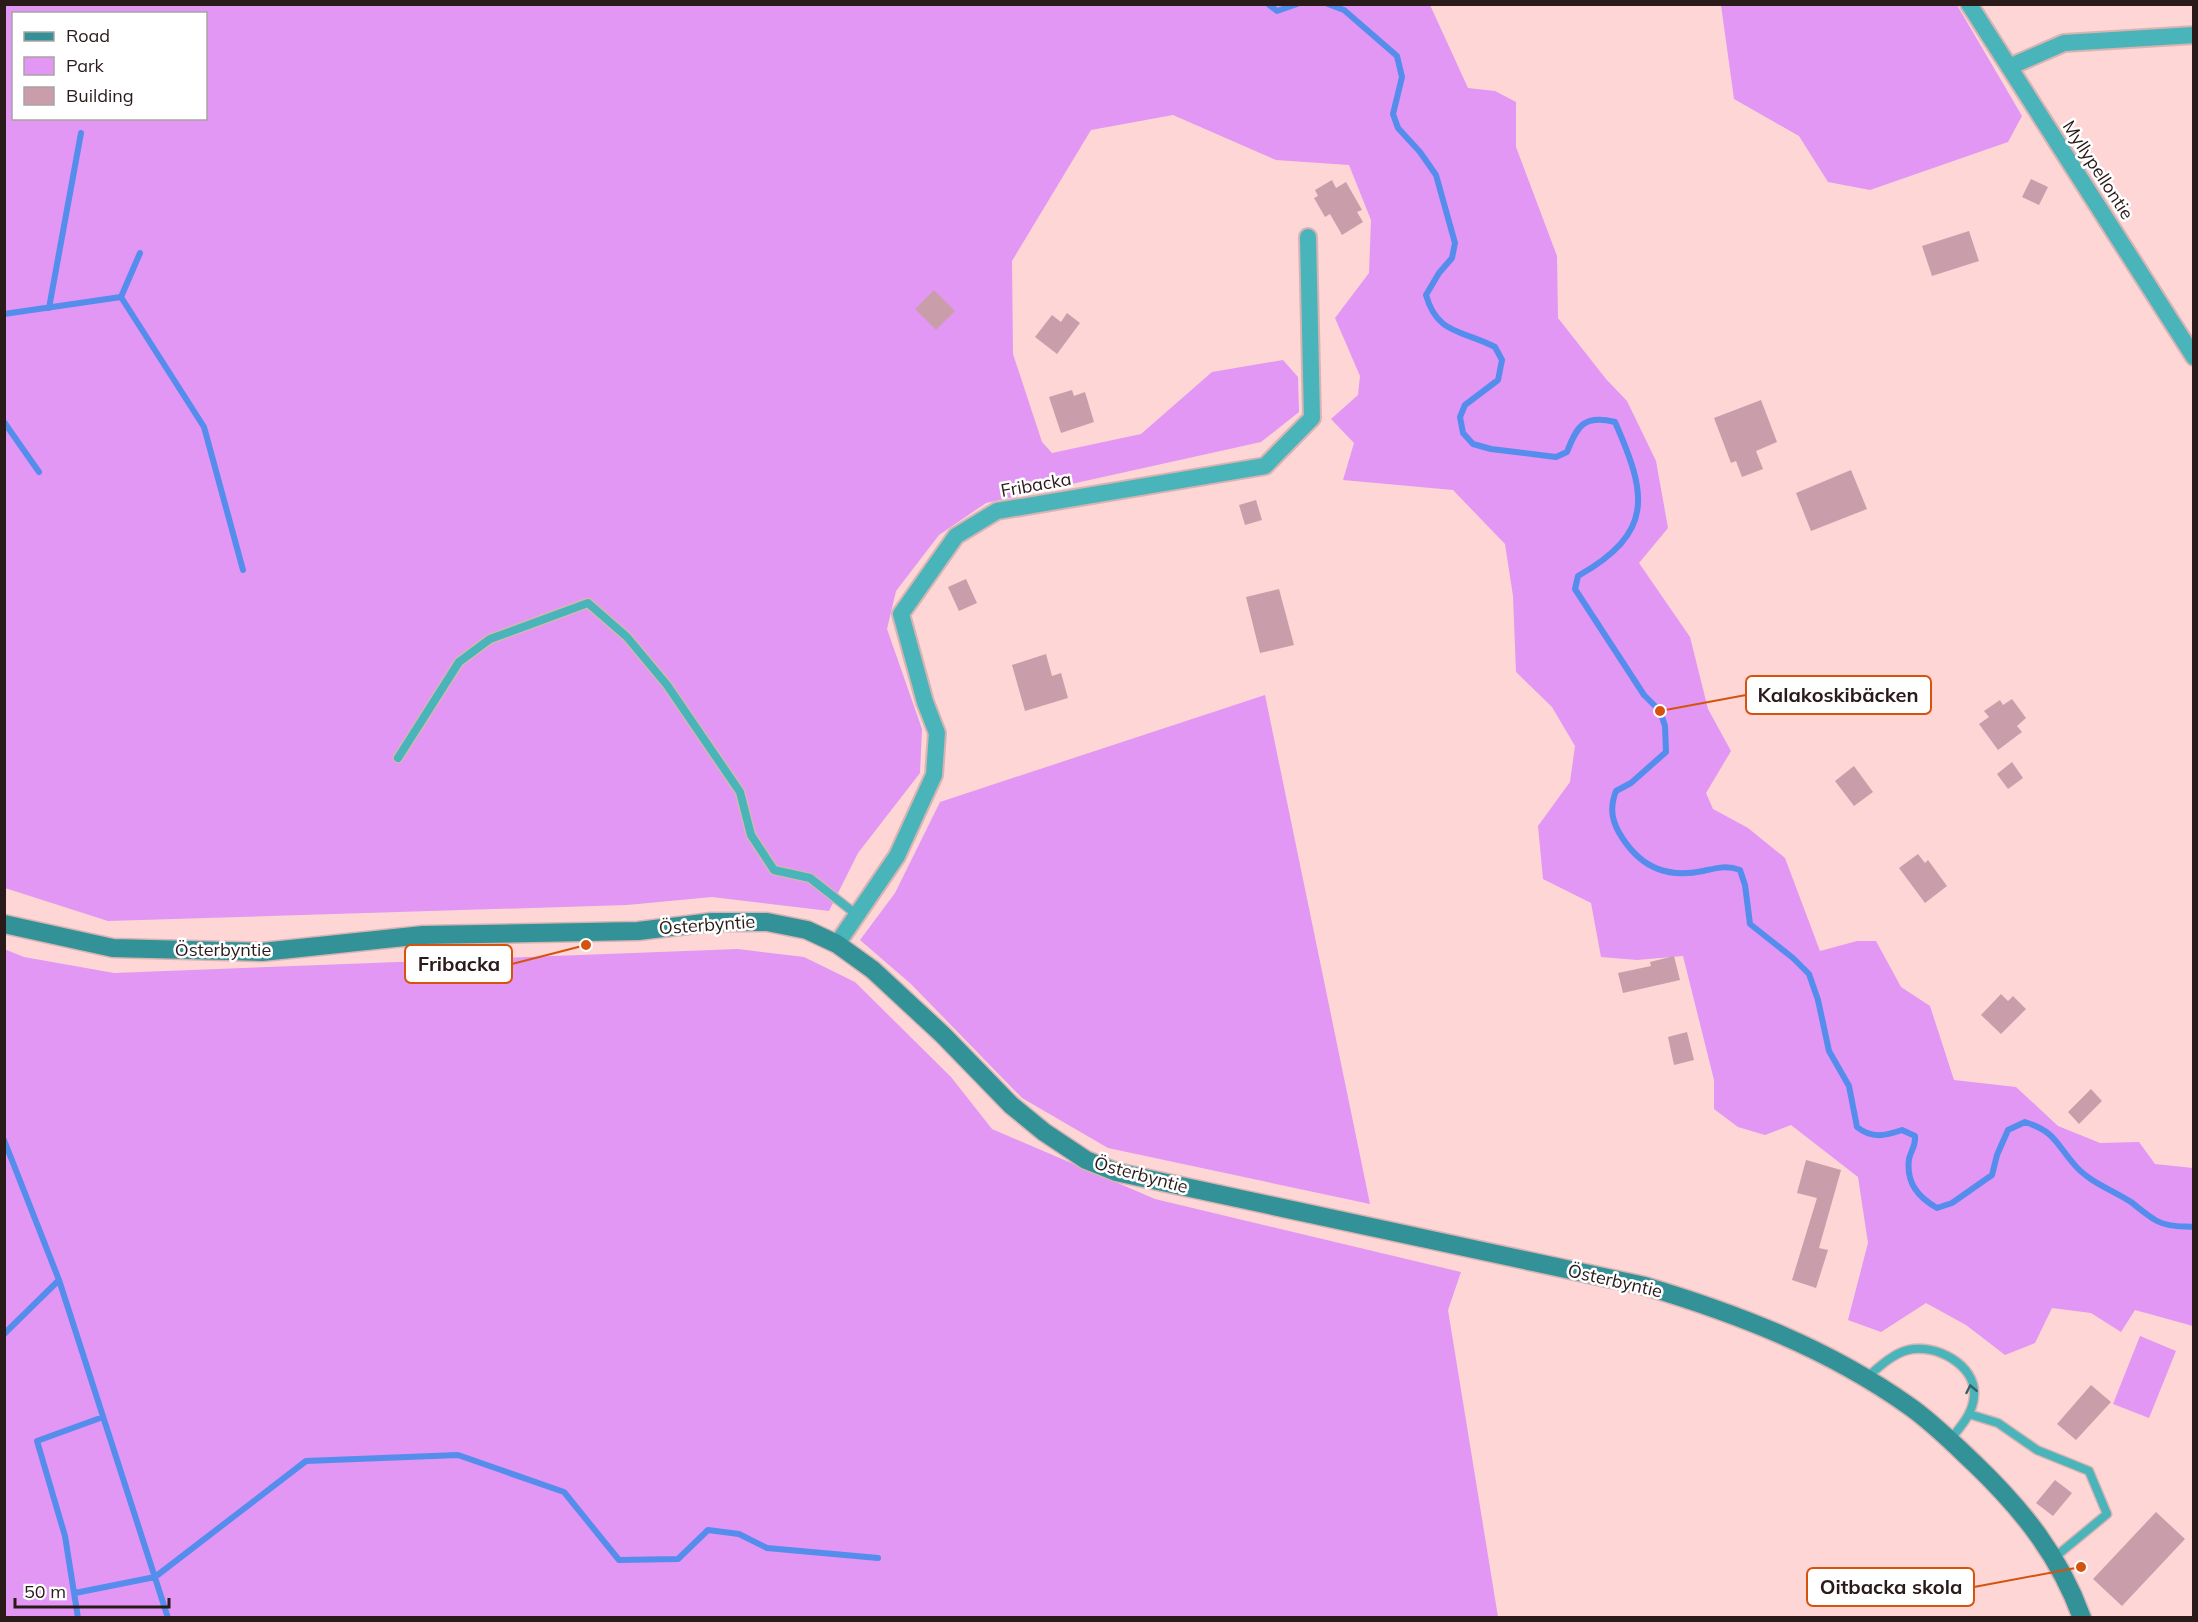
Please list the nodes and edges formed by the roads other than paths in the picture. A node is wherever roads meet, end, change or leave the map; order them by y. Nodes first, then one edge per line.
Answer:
1 (1969, 4) edge
2 (2193, 35) edge
3 (2009, 67) junction
4 (1308, 237) dead end
5 (2193, 357) edge
6 (398, 758) dead end
7 (858, 915) junction
8 (4, 924) edge
9 (837, 944) junction
10 (1866, 1378) junction
11 (1969, 1414) junction
12 (1950, 1441) junction
13 (2055, 1557) junction
14 (2082, 1617) edge

1 - 3 street, Myllypellontie
2 - 3 street
3 - 5 street, Myllypellontie
4 - 7 street, Fribacka
6 - 7 lane
7 - 9 street, Fribacka
8 - 9 street, Österbyntie
9 - 10 street, Österbyntie
11 -> 10 lane
10 - 12 street, Österbyntie
11 - 12 lane
11 - 13 lane
12 - 13 street, Österbyntie
13 - 14 street, Österbyntie

